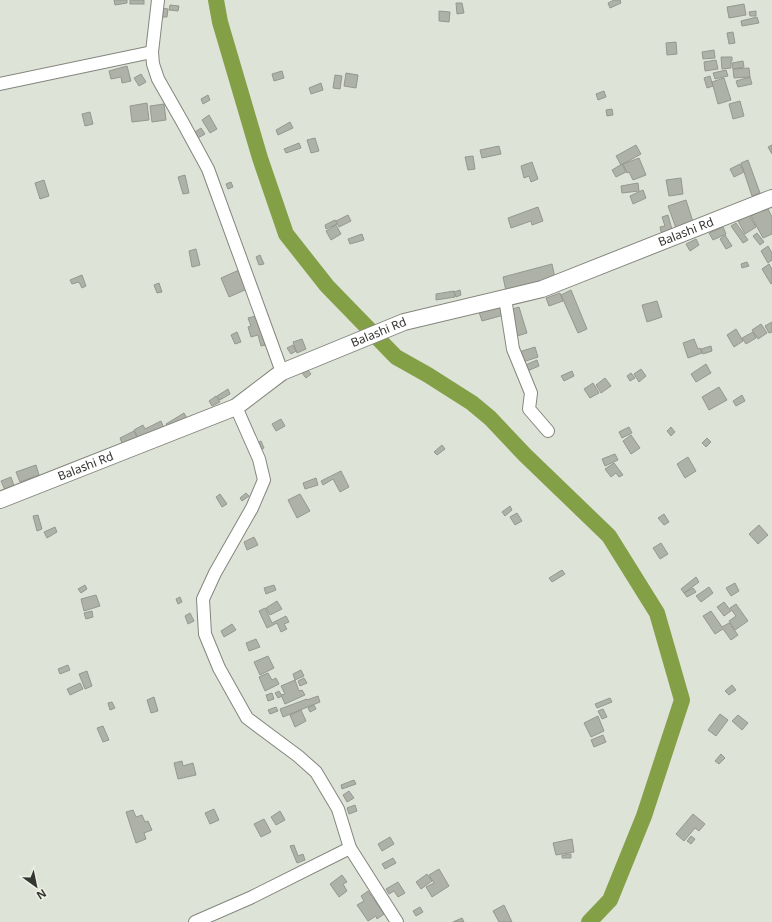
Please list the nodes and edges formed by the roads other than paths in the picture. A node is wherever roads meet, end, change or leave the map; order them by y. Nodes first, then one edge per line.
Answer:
1 (158, 0) edge
2 (152, 52) junction
3 (0, 84) edge
4 (772, 198) edge
5 (505, 298) junction
6 (282, 372) junction
7 (236, 407) junction
8 (548, 431) dead end
9 (0, 500) edge
10 (350, 848) junction
11 (195, 922) edge
12 (397, 922) edge

1 - 2 street
2 - 3 street
2 - 6 street
4 - 5 main road, Balashi Rd
5 - 6 main road, Balashi Rd
5 - 8 street
6 - 7 main road, Balashi Rd
7 - 9 main road, Balashi Rd
7 - 10 street
10 - 11 street
10 - 12 street

